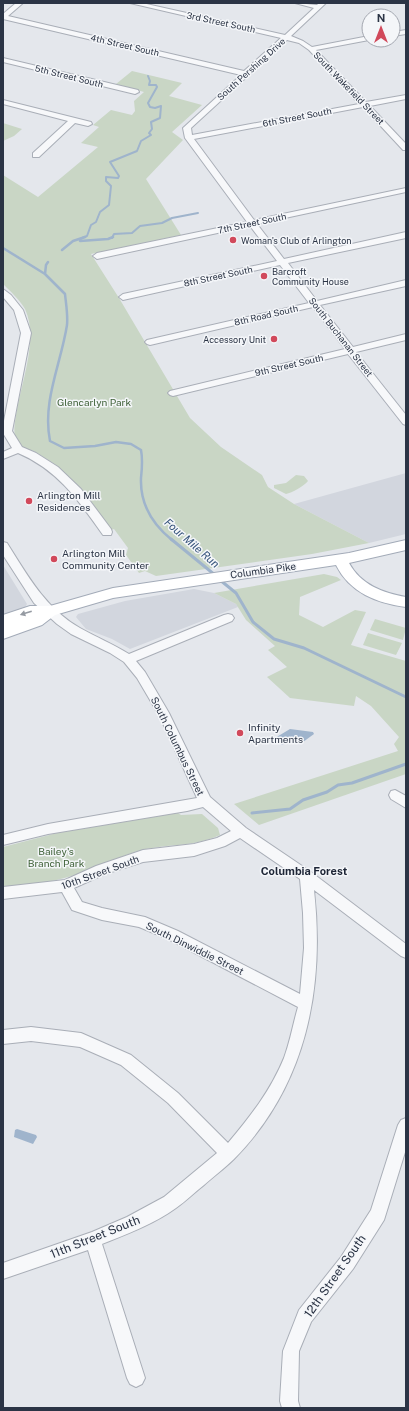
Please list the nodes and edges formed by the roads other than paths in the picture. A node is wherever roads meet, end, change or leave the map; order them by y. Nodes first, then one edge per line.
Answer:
1 (20, 3) edge
2 (133, 3) edge
3 (298, 3) edge
4 (321, 5) edge
5 (3, 17) edge
6 (286, 37) junction
7 (361, 40) edge
8 (311, 49) junction
9 (3, 60) edge
10 (246, 74) junction
11 (135, 92) dead end
12 (406, 97) edge
13 (3, 102) edge
14 (364, 105) junction
15 (73, 121) junction
16 (88, 124) dead end
17 (189, 138) junction
18 (406, 148) edge
19 (36, 155) dead end
20 (406, 190) edge
21 (252, 223) junction
22 (406, 235) edge
23 (97, 256) dead end
24 (282, 262) junction
25 (406, 283) edge
26 (3, 292) edge
27 (123, 297) dead end
28 (315, 304) junction
29 (406, 337) edge
30 (150, 342) dead end
31 (351, 351) junction
32 (173, 393) dead end
33 (406, 422) edge
34 (18, 449) junction
35 (3, 456) edge
36 (107, 532) dead end
37 (406, 545) edge
38 (3, 546) edge
39 (344, 559) junction
40 (406, 594) edge
41 (406, 602) edge
42 (50, 611) junction
43 (228, 618) dead end
44 (3, 621) edge
45 (3, 633) edge
46 (128, 659) junction
47 (396, 795) dead end
48 (205, 801) junction
49 (406, 803) edge
50 (241, 832) junction
51 (3, 840) edge
52 (306, 876) junction
53 (66, 886) junction
54 (3, 893) edge
55 (406, 952) edge
56 (306, 1004) junction
57 (3, 1036) edge
58 (406, 1125) edge
59 (228, 1154) junction
60 (93, 1240) junction
61 (3, 1271) edge
62 (136, 1378) dead end
63 (291, 1408) edge

1 - 5 street
2 - 6 street, 3rd Street South
3 - 4 street
4 - 6 street, South Pershing Drive
5 - 10 street, 4th Street South
6 - 8 street, South Wakefield Street
6 - 10 street, South Pershing Drive
7 - 8 street
8 - 14 street, South Wakefield Street
9 - 11 street, 5th Street South
10 - 17 street, South Pershing Drive
12 - 14 street, 6th Street South
13 - 15 street
14 - 17 street, 6th Street South
14 - 18 street, South Wakefield Street
15 - 16 street
15 - 19 street
17 - 21 street, South Buchanan Street
20 - 21 street, 7th Street South
21 - 23 street, 7th Street South
21 - 24 street, South Buchanan Street
22 - 24 street, 8th Street South
24 - 27 street, 8th Street South
24 - 28 street, South Buchanan Street
25 - 28 street, 8th Road South
26 - 34 street
28 - 30 street, 8th Road South
28 - 31 street, South Buchanan Street
29 - 31 street, 9th Street South
31 - 32 street, 9th Street South
31 - 33 street, South Buchanan Street
34 - 35 street
34 - 36 street
37 - 39 main road, Columbia Pike
38 - 42 street
39 - 40 main road
39 - 41 main road
39 - 42 main road, Columbia Pike
42 -> 44 main road, Columbia Pike
42 - 45 main road, Columbia Pike
42 - 46 street, South Columbus Street
43 - 46 street
46 - 48 street, South Columbus Street
47 - 49 street
48 - 50 street, South Columbus Street
48 - 51 street
50 - 52 street, South Columbus Street
50 - 53 street, 10th Street South
52 - 55 street, South Columbus Street
52 - 56 street, 11th Street South
53 - 54 street, 10th Street South
53 - 56 street, South Dinwiddie Street
56 - 59 street, 11th Street South
57 - 59 street
58 - 63 street, 12th Street South
59 - 60 street, 11th Street South
60 - 61 street, 11th Street South
60 - 62 street

